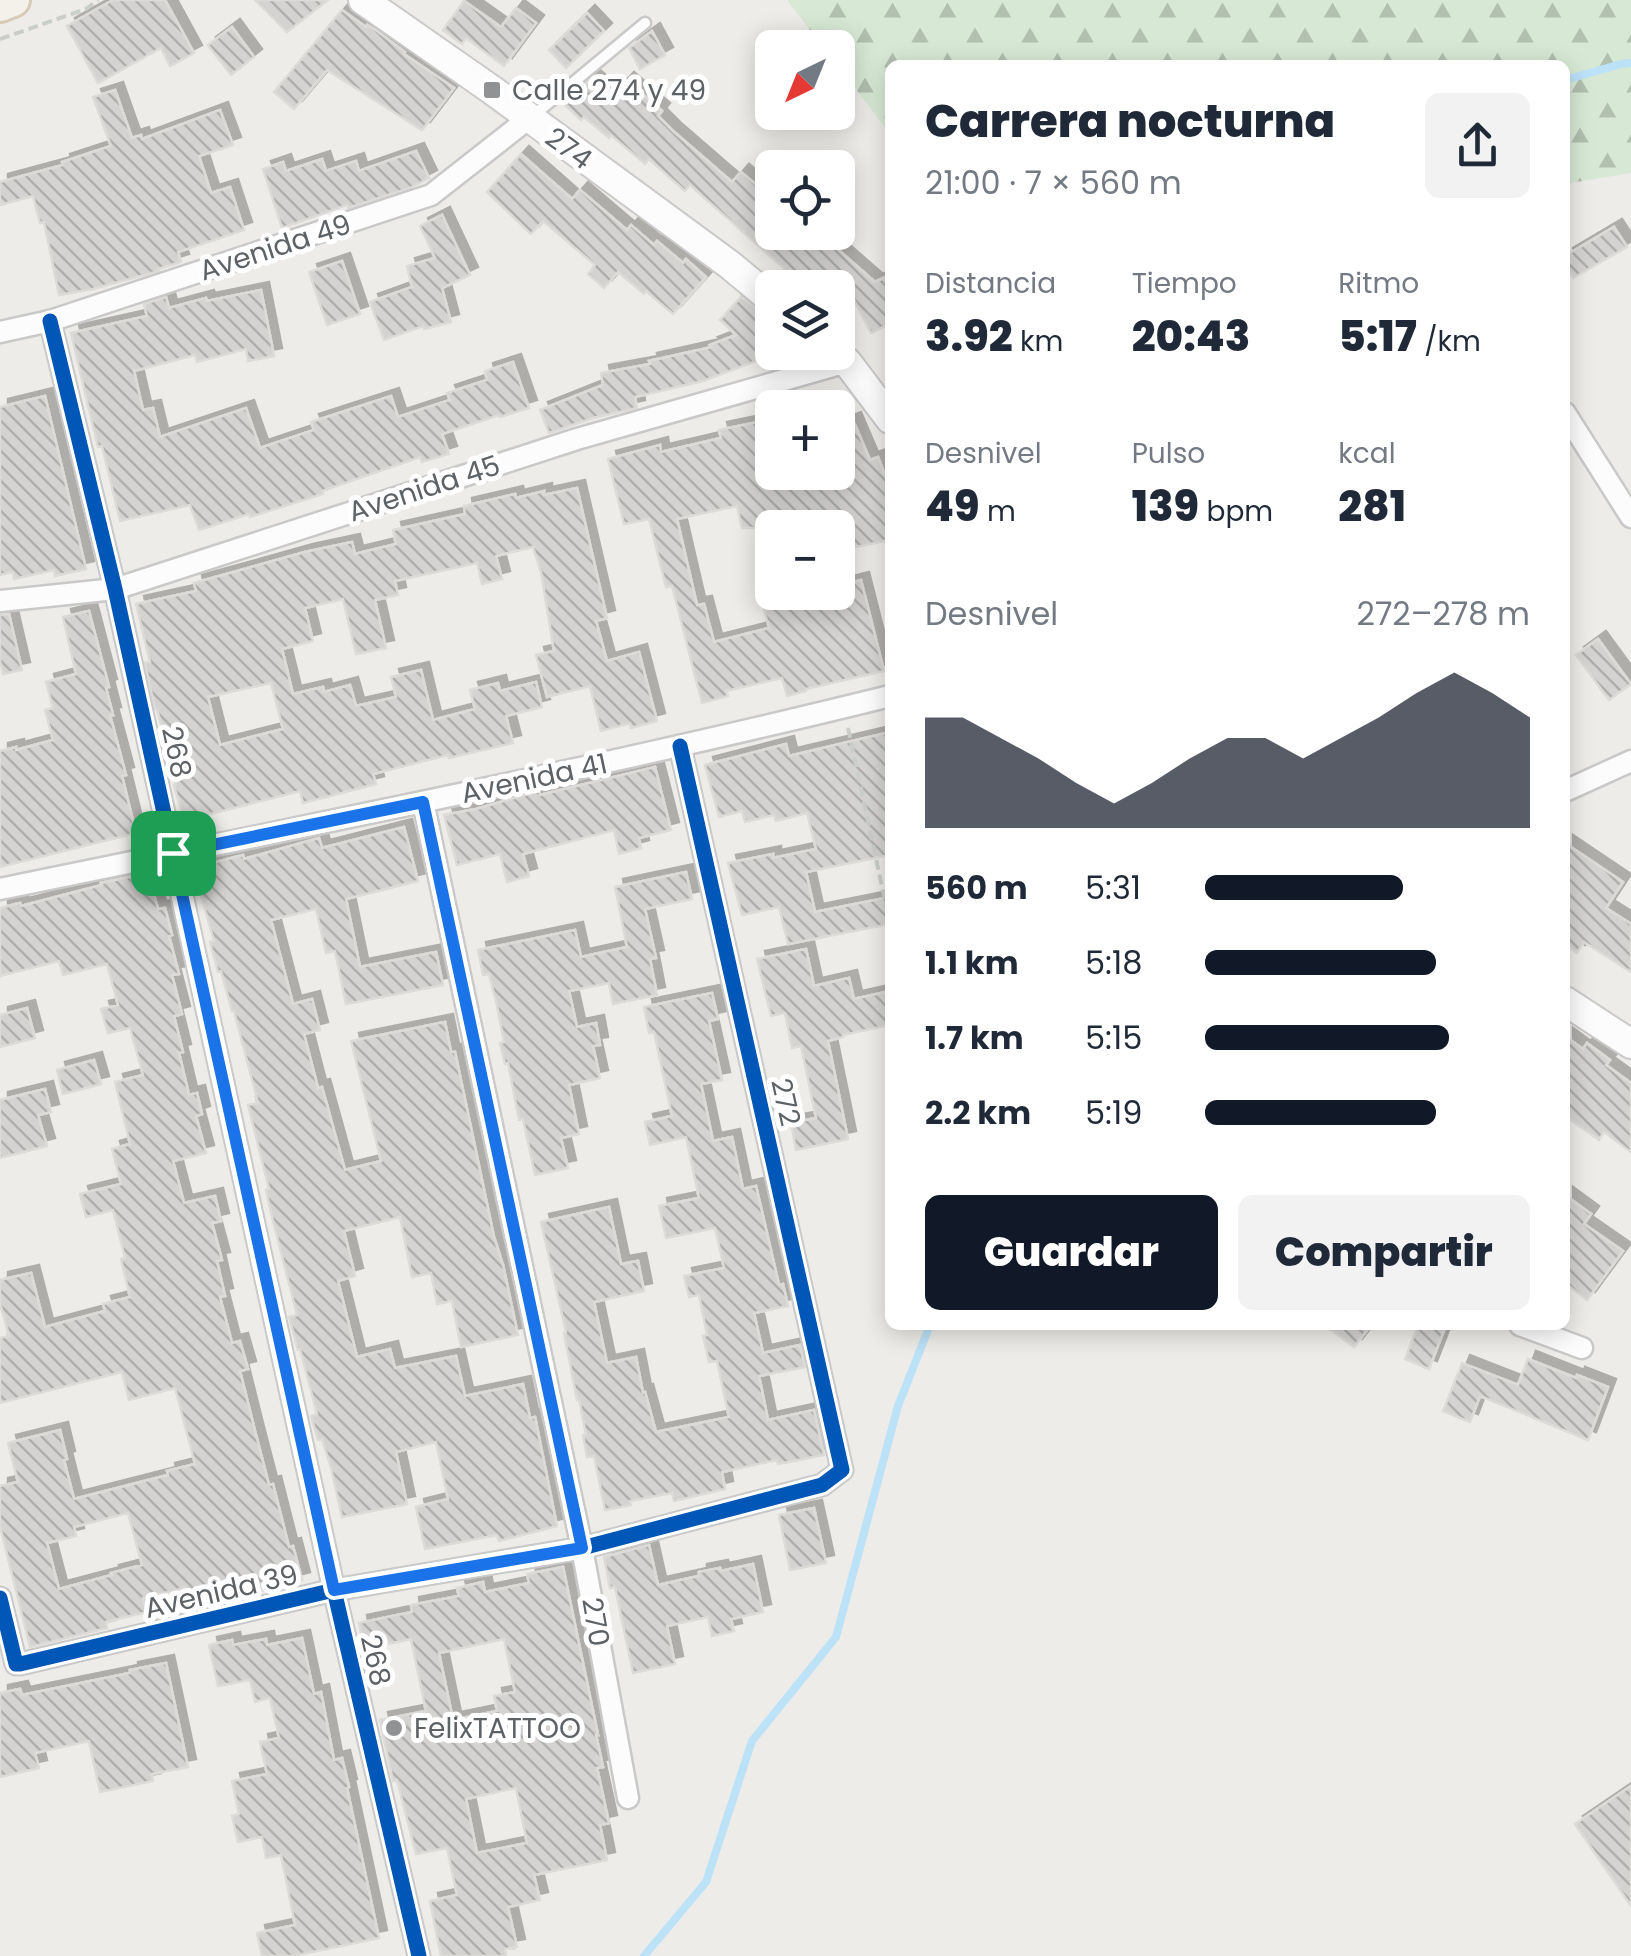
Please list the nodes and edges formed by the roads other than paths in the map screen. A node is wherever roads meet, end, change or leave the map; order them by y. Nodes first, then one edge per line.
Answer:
1 (13, 0) edge
2 (363, 0) edge
3 (0, 4) edge
4 (645, 23) dead end
5 (528, 119) junction
6 (755, 286) edge
7 (50, 321) junction
8 (0, 332) edge
9 (799, 370) edge
10 (852, 370) edge
11 (885, 413) edge
12 (1570, 421) edge
13 (1631, 517) edge
14 (115, 589) junction
15 (0, 602) edge
16 (885, 697) edge
17 (680, 746) junction
18 (1631, 762) edge
19 (1570, 789) edge
20 (423, 802) junction
21 (173, 853) junction
22 (0, 889) edge
23 (1570, 1004) edge
24 (1631, 1044) edge
25 (1533, 1330) edge
26 (1582, 1348) dead end
27 (842, 1470) joint
28 (582, 1548) junction
29 (334, 1590) junction
30 (0, 1598) edge
31 (628, 1798) dead end
32 (419, 1956) edge

1 - 3 main road
2 - 5 street, 274
4 - 5 lane
5 - 6 street, 274
5 - 7 street, Avenida 49
7 - 8 street, Avenida 49
7 - 14 street, 268
9 - 14 street, Avenida 45
10 - 11 street
12 - 13 street
14 - 15 street, Avenida 45
14 - 21 street, 268
16 - 17 street, Avenida 41
17 - 20 street, Avenida 41
17 - 27 street, 272
18 - 19 street
20 - 21 street, Avenida 41
20 - 28 street, 270
21 - 22 street, Avenida 41
21 - 29 street, 268
23 - 24 street
25 - 26 street
27 - 28 street, Avenida 39
28 - 29 street, Avenida 39
28 - 31 street, 270
29 - 30 street, Avenida 39
29 - 32 street, 268

